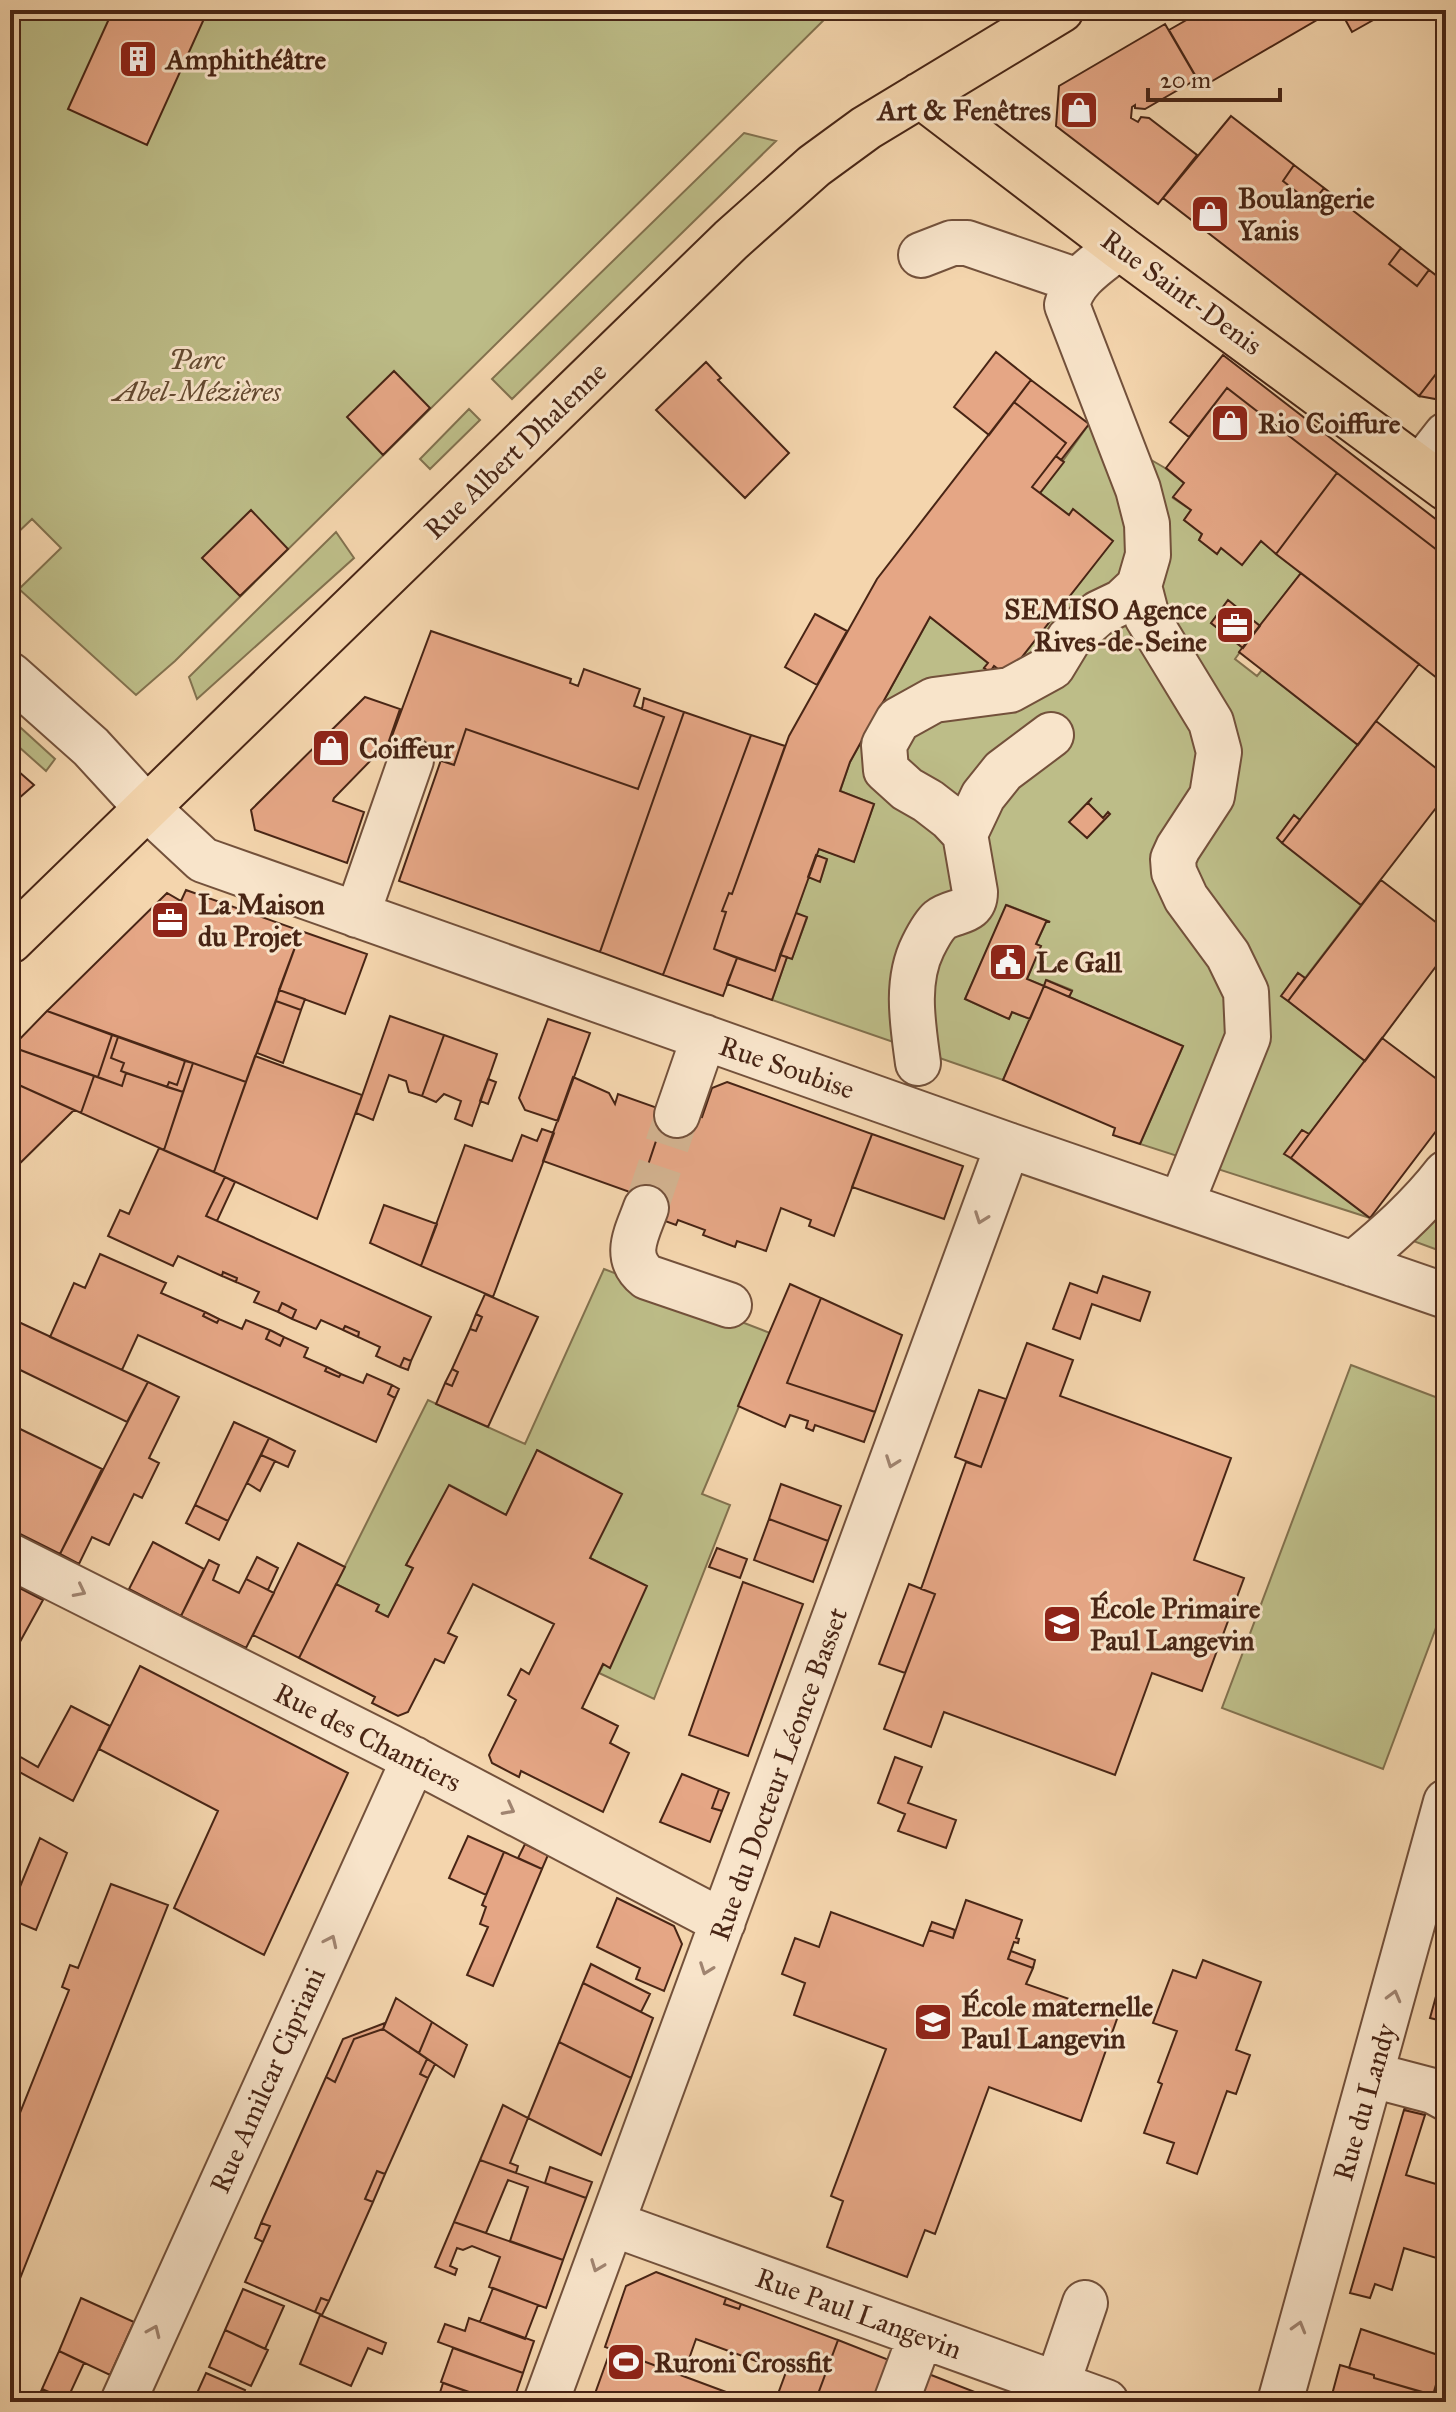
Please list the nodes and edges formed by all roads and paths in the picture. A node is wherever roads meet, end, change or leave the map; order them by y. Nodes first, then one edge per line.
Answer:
1 (1061, 10) edge
2 (920, 95) junction
3 (1119, 247) junction
4 (921, 255) dead end
5 (1078, 281) junction
6 (1437, 463) edge
7 (1139, 586) junction
8 (10, 675) edge
9 (1051, 735) dead end
10 (411, 760) dead end
11 (146, 807) junction
12 (965, 834) junction
13 (357, 915) junction
14 (10, 941) edge
15 (704, 1037) junction
16 (918, 1063) dead end
17 (677, 1115) tunnel mouth
18 (1008, 1145) junction
19 (1446, 1173) edge
20 (1181, 1204) junction
21 (646, 1208) tunnel mouth
22 (1353, 1264) junction
23 (1441, 1288) edge
24 (729, 1305) dead end
25 (10, 1556) edge
26 (414, 1759) junction
27 (1446, 1802) edge
28 (723, 1922) junction
29 (1372, 2075) junction
30 (1446, 2098) edge
31 (613, 2224) junction
32 (1085, 2303) dead end
33 (921, 2335) junction
34 (1057, 2385) junction
35 (123, 2402) edge
36 (546, 2402) edge
37 (896, 2402) edge
38 (1106, 2402) edge
39 (1280, 2402) edge

1 - 2 main road, Rue Albert Dhalenne
2 - 3 main road, Rue Saint-Denis
2 - 11 main road, Rue Albert Dhalenne
3 - 5 street
3 - 6 main road, Rue Saint-Denis
4 - 5 street
5 - 7 street
7 - 12 street
7 - 20 street
8 - 11 street, Rue Soubise
9 - 12 street
10 - 13 street
11 - 13 street, Rue Soubise
11 - 14 main road, Rue Albert Dhalenne
12 - 16 street
13 - 15 street, Rue Soubise
15 - 17 street
15 - 18 street, Rue Soubise
18 - 20 street, Rue Soubise
18 -> 28 street, Rue du Docteur Léonce Basset
19 - 22 street
20 - 22 street, Rue Soubise
21 - 24 street
22 - 23 street, Rue Soubise
25 -> 26 street, Rue des Chantiers
26 -> 28 street, Rue des Chantiers
35 -> 26 street, Rue Amilcar Cipriani
29 -> 27 street, Rue du Landy
28 -> 31 street, Rue du Docteur Léonce Basset
29 - 30 street
39 -> 29 street, Rue du Landy
31 - 33 street, Rue Paul Langevin
31 -> 36 street, Rue du Docteur Léonce Basset
32 - 34 street
33 - 34 street, Rue Paul Langevin
33 - 37 street
34 - 38 street, Rue Paul Langevin

